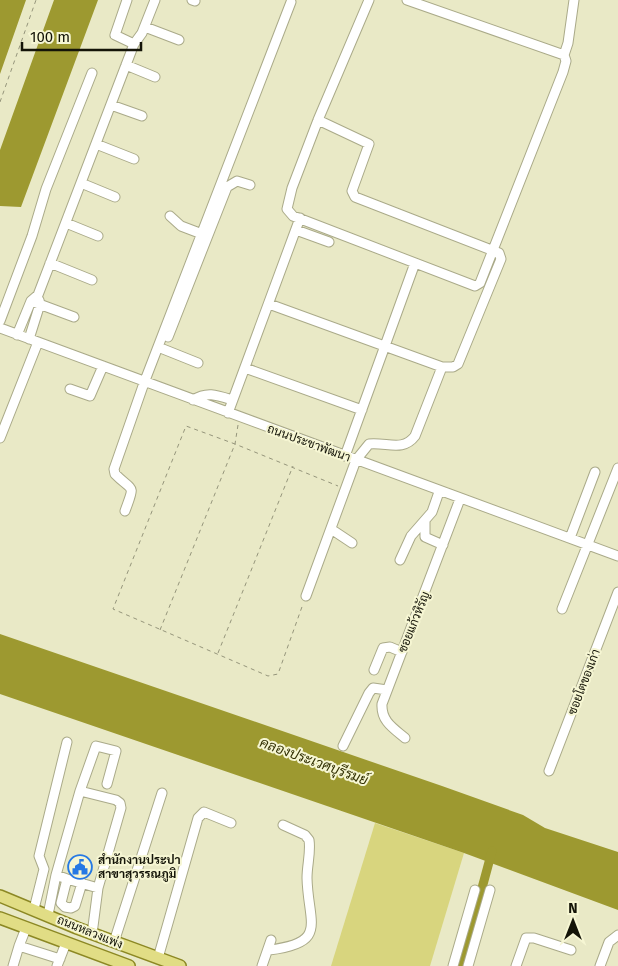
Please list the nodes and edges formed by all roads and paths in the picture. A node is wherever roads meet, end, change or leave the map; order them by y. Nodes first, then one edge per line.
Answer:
1 (36, 0) edge
2 (127, 0) edge
3 (156, 0) edge
4 (369, 0) edge
5 (408, 0) edge
6 (574, 0) edge
7 (291, 2) dead end
8 (145, 27) junction
9 (179, 40) dead end
10 (134, 44) junction
11 (564, 55) junction
12 (126, 65) junction
13 (92, 73) dead end
14 (155, 77) dead end
15 (0, 102) edge
16 (111, 105) junction
17 (142, 116) dead end
18 (318, 120) junction
19 (96, 144) junction
20 (134, 159) dead end
21 (81, 183) junction
22 (250, 185) dead end
23 (116, 197) dead end
24 (170, 216) dead end
25 (300, 218) junction
26 (66, 223) junction
27 (296, 230) junction
28 (202, 234) junction
29 (98, 236) dead end
30 (329, 242) dead end
31 (493, 251) junction
32 (50, 263) junction
33 (415, 263) junction
34 (92, 280) dead end
35 (36, 300) junction
36 (269, 304) junction
37 (74, 317) dead end
38 (1, 329) edge
39 (17, 335) junction
40 (34, 341) junction
41 (385, 346) junction
42 (163, 349) junction
43 (198, 363) dead end
44 (104, 366) junction
45 (442, 367) junction
46 (245, 368) junction
47 (147, 383) junction
48 (70, 389) dead end
49 (193, 400) junction
50 (232, 400) junction
51 (362, 410) junction
52 (228, 413) junction
53 (239, 417) junction
54 (0, 438) edge
55 (235, 444) junction
56 (345, 456) junction
57 (356, 460) junction
58 (293, 466) junction
59 (618, 468) edge
60 (595, 472) dead end
61 (346, 489) junction
62 (439, 492) junction
63 (460, 499) junction
64 (126, 512) dead end
65 (425, 521) junction
66 (331, 529) junction
67 (570, 538) junction
68 (352, 543) dead end
69 (587, 544) junction
70 (443, 545) junction
71 (618, 556) edge
72 (400, 560) dead end
73 (618, 592) edge
74 (306, 596) joint
75 (562, 609) dead end
76 (160, 630) junction
77 (402, 652) junction
78 (217, 654) junction
79 (374, 670) dead end
80 (387, 690) junction
81 (405, 738) dead end
82 (67, 742) dead end
83 (343, 746) dead end
84 (549, 771) dead end
85 (107, 784) dead end
86 (80, 791) junction
87 (162, 793) dead end
88 (230, 823) dead end
89 (283, 825) dead end
90 (56, 875) junction
91 (67, 879) junction
92 (82, 883) junction
93 (98, 888) junction
94 (476, 890) dead end
95 (490, 890) dead end
96 (0, 896) edge
97 (0, 904) edge
98 (34, 909) junction
99 (48, 915) junction
100 (0, 918) edge
101 (26, 928) junction
102 (77, 928) junction
103 (92, 934) junction
104 (618, 935) edge
105 (271, 940) dead end
106 (114, 942) junction
107 (66, 943) junction
108 (19, 946) junction
109 (269, 950) junction
110 (571, 950) dead end
111 (158, 958) junction
112 (59, 962) edge
113 (13, 966) edge
114 (129, 966) edge
115 (180, 966) edge
116 (262, 966) edge
117 (453, 966) edge
118 (468, 966) edge
119 (516, 966) edge
120 (600, 966) edge

1 - 15 path
2 - 10 street
3 - 8 street
4 - 18 street
5 - 11 street
6 - 11 street
7 - 28 street
8 - 9 street
8 - 10 street
10 - 12 street
11 - 31 street
12 - 14 street
12 - 16 street
13 - 38 street
16 - 17 street
16 - 19 street
18 - 25 street
18 - 31 street
19 - 20 street
19 - 21 street
21 - 23 street
21 - 26 street
22 - 42 street
24 - 28 street
25 - 27 street
25 - 33 street
26 - 29 street
26 - 32 street
27 - 30 street
27 - 36 street
28 - 47 street
31 - 33 street
31 - 45 street
32 - 34 street
32 - 35 street
33 - 41 street
35 - 37 street
35 - 39 street
35 - 40 street
36 - 41 street
36 - 46 street
38 - 39 street, ถนนประชาพัฒนา
39 - 40 street, ถนนประชาพัฒนา
40 - 44 street, ถนนประชาพัฒนา
40 - 54 street
41 - 45 street
41 - 51 street
42 - 43 street
42 - 47 street
44 - 47 street, ถนนประชาพัฒนา
44 - 48 street
45 - 57 street
46 - 50 street
46 - 51 street
47 - 49 street, ถนนประชาพัฒนา
47 - 64 street
49 - 50 street
49 - 52 street, ถนนประชาพัฒนา
50 - 52 street
51 - 56 street
52 - 53 street, ถนนประชาพัฒนา
53 - 55 path
53 - 56 street, ถนนประชาพัฒนา
55 - 58 path
55 - 76 path
55 - 76 path
56 - 57 street, ถนนประชาพัฒนา
57 - 61 street
57 - 62 street, ถนนประชาพัฒนา
58 - 61 path
58 - 78 path
59 - 69 street
60 - 67 street
61 - 66 street
62 - 63 street, ถนนประชาพัฒนา
62 - 65 street
63 - 67 street, ถนนประชาพัฒนา
63 - 70 street, ซอยแก้วหิรัญ
65 - 70 street
65 - 72 street
66 - 68 street
66 - 74 street
67 - 69 street, ถนนประชาพัฒนา
69 - 71 street, ถนนประชาพัฒนา
69 - 75 street
70 - 77 street, ซอยแก้วหิรัญ
73 - 84 street, ซอยโตของเก่า
74 - 78 path
76 - 78 path
77 - 79 street
77 - 80 street, ซอยแก้วหิรัญ
80 - 81 street, ซอยแก้วหิรัญ
80 - 83 street
82 - 98 street
85 - 86 street
86 - 90 street
86 - 93 street
87 - 106 street
88 - 111 street
89 - 109 street
90 - 91 street
90 - 99 street
91 - 92 street
91 - 92 street
92 - 93 street
93 - 103 street
94 - 117 street
95 - 118 street
96 - 98 main road, ถนนหลวงแพ่ง
97 - 102 main road
98 - 99 main road, ถนนหลวงแพ่ง
99 - 102 main road, ถนนหลวงแพ่ง
100 - 101 main road, ถนนหลวงแพ่ง
101 - 107 main road, ถนนหลวงแพ่ง
101 - 108 street
102 - 103 main road, ถนนหลวงแพ่ง
103 - 106 main road, ถนนหลวงแพ่ง
104 - 120 street
105 - 109 street
106 - 111 main road, ถนนหลวงแพ่ง
107 - 112 street
107 - 114 main road, ถนนหลวงแพ่ง
108 - 112 street
108 - 113 street
109 - 116 street
110 - 119 street
111 - 115 main road, ถนนหลวงแพ่ง

